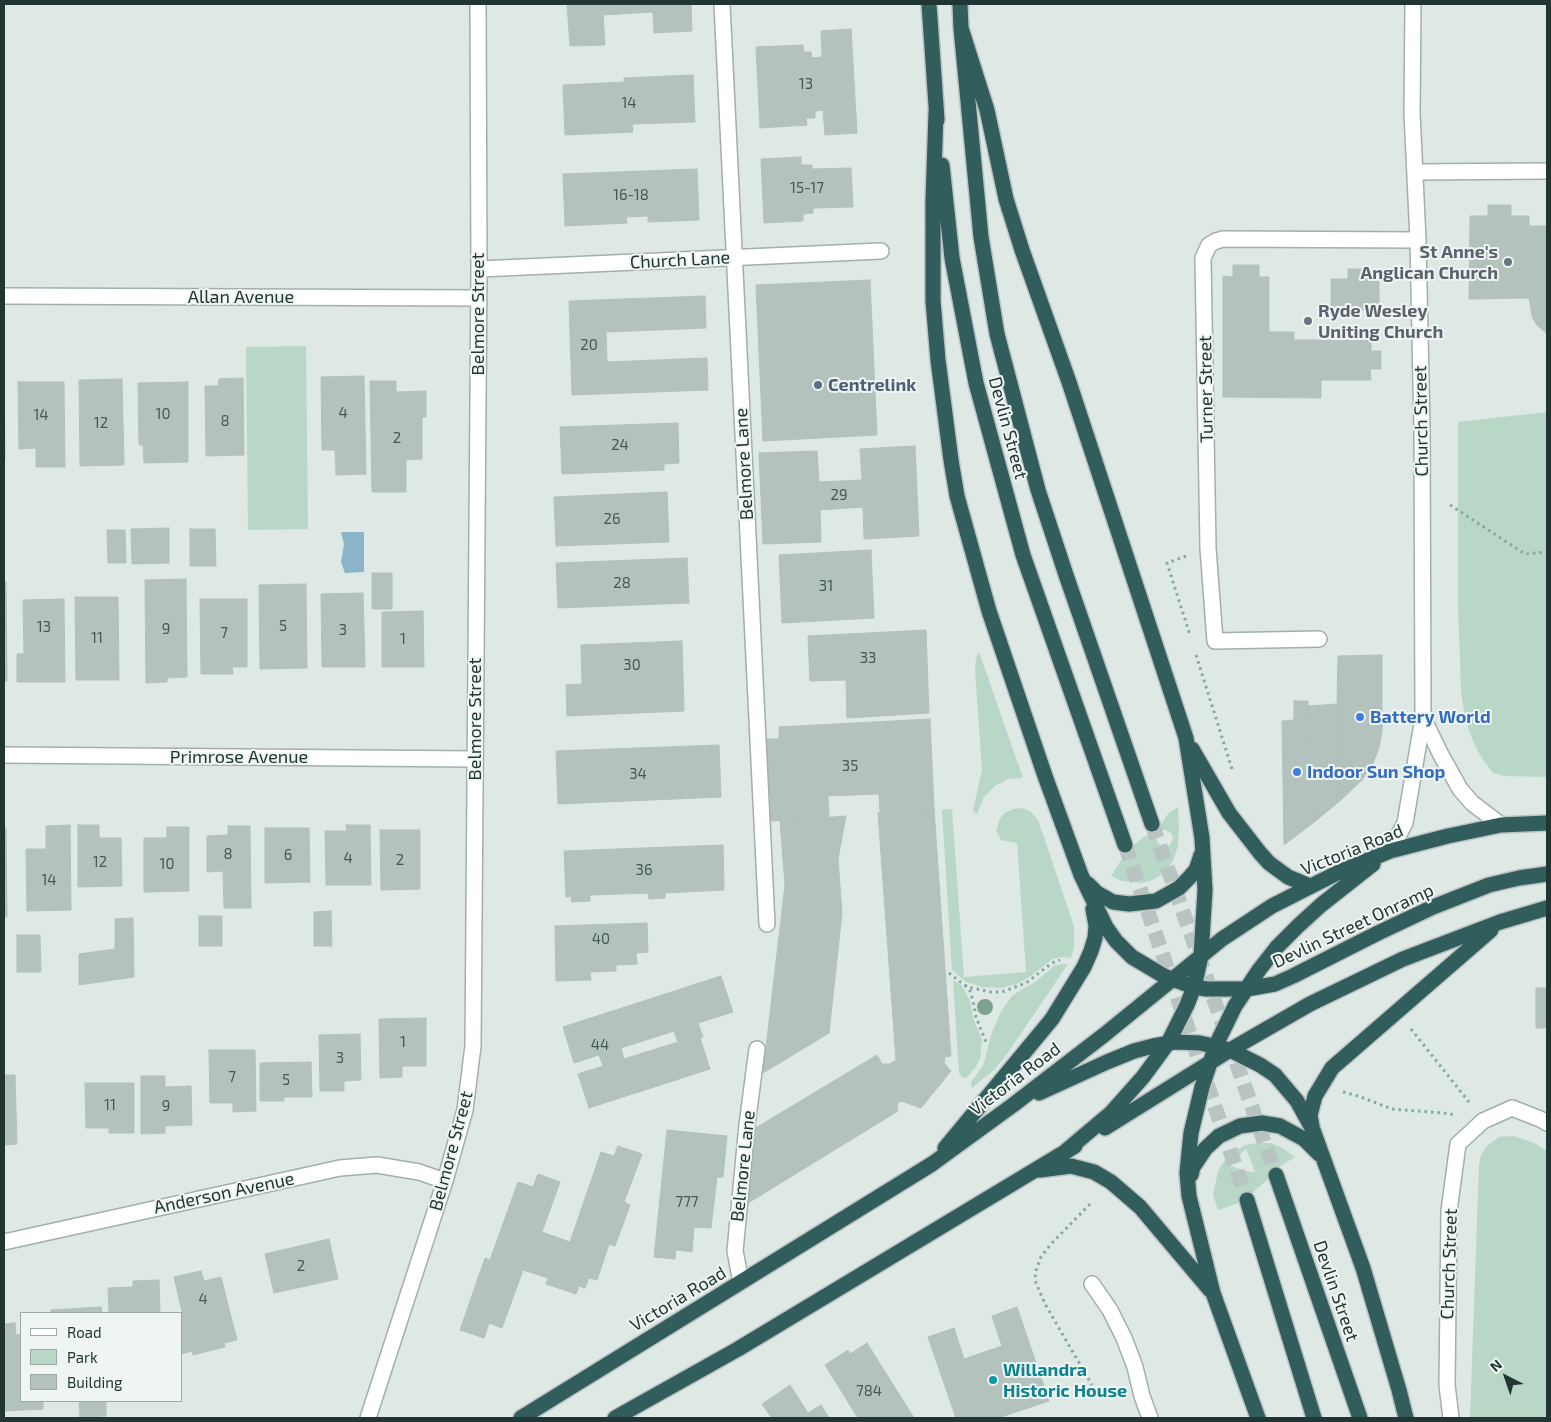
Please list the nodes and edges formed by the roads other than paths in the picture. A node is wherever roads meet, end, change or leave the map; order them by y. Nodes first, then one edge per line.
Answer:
1 (478, 4) edge
2 (722, 4) edge
3 (929, 4) edge
4 (960, 4) edge
5 (1413, 4) edge
6 (961, 28) junction
7 (936, 112) junction
8 (1547, 171) edge
9 (1415, 172) junction
10 (1418, 240) junction
11 (881, 251) dead end
12 (734, 257) junction
13 (478, 269) junction
14 (4, 296) edge
15 (478, 298) junction
16 (1319, 639) dead end
17 (1423, 718) junction
18 (1186, 738) junction
19 (4, 755) edge
20 (474, 759) junction
21 (1547, 823) edge
22 (1152, 824) tunnel mouth
23 (1501, 825) junction
24 (1202, 838) junction
25 (1125, 845) tunnel mouth
26 (1390, 851) junction
27 (1547, 874) edge
28 (1084, 880) junction
29 (1310, 886) junction
30 (1547, 908) edge
31 (1500, 922) junction
32 (767, 924) dead end
33 (1201, 956) junction
34 (1172, 979) junction
35 (1194, 987) junction
36 (1247, 989) junction
37 (1168, 1043) junction
38 (1223, 1048) junction
39 (757, 1049) dead end
40 (1210, 1062) junction
41 (1013, 1105) junction
42 (1547, 1123) edge
43 (1313, 1130) junction
44 (1066, 1152) junction
45 (1324, 1162) junction
46 (932, 1164) junction
47 (1024, 1175) junction
48 (1276, 1175) tunnel mouth
49 (445, 1181) junction
50 (1247, 1200) tunnel mouth
51 (1191, 1206) junction
52 (4, 1242) edge
53 (741, 1282) junction
54 (1092, 1284) dead end
55 (1213, 1293) junction
56 (368, 1418) edge
57 (522, 1418) edge
58 (615, 1418) edge
59 (1150, 1418) edge
60 (1258, 1418) edge
61 (1314, 1418) edge
62 (1360, 1418) edge
63 (1406, 1418) edge
64 (1451, 1418) edge

1 - 13 street, Belmore Street
2 - 12 street, Belmore Lane
3 - 7 highway, Devlin Street
4 - 6 highway, Devlin Street
5 - 9 street, Church Street
6 - 18 highway
6 - 22 highway, Devlin Street
7 - 25 highway, Devlin Street
7 - 28 highway
8 - 9 street
9 - 10 street, Church Street
10 - 16 street, Turner Street
10 - 17 street, Church Street
11 - 12 street, Church Lane
12 - 13 street, Church Lane
12 - 32 street, Belmore Lane
13 - 15 street, Belmore Street
14 - 15 street, Allan Avenue
15 - 20 street, Belmore Street
17 - 23 street, Church Street
17 - 26 street, Church Street
18 - 24 highway
18 - 29 highway
19 - 20 street, Primrose Avenue
20 - 49 street, Belmore Street
21 - 23 highway, Victoria Road
23 - 26 highway, Victoria Road
24 - 28 highway
24 - 33 highway
26 - 29 highway, Victoria Road
26 - 36 highway
27 - 36 highway, Devlin Street Onramp
28 - 34 highway, Devlin Street Onramp
28 - 46 highway
29 - 33 highway, Victoria Road
30 - 31 highway
31 - 38 highway
31 - 43 highway
33 - 34 highway, Victoria Road
33 - 35 highway
34 - 35 highway, Devlin Street Onramp
34 - 41 highway, Victoria Road
35 - 36 highway, Devlin Street Onramp
35 - 37 highway
36 - 38 highway
37 - 38 highway
37 - 41 highway
37 - 44 highway
38 - 40 highway
38 - 43 highway
39 - 53 street, Belmore Lane
40 - 44 highway
40 - 51 highway
41 - 46 highway, Victoria Road
42 - 64 street, Church Street
43 - 45 highway
44 - 47 highway
45 - 51 highway
45 - 63 highway
46 - 53 highway, Victoria Road
47 - 55 highway
47 - 58 highway
48 - 62 highway, Devlin Street
49 - 52 street, Anderson Avenue
49 - 56 street, Belmore Street
50 - 61 highway
51 - 55 highway
53 - 57 highway, Victoria Road
54 - 59 street
55 - 60 highway

